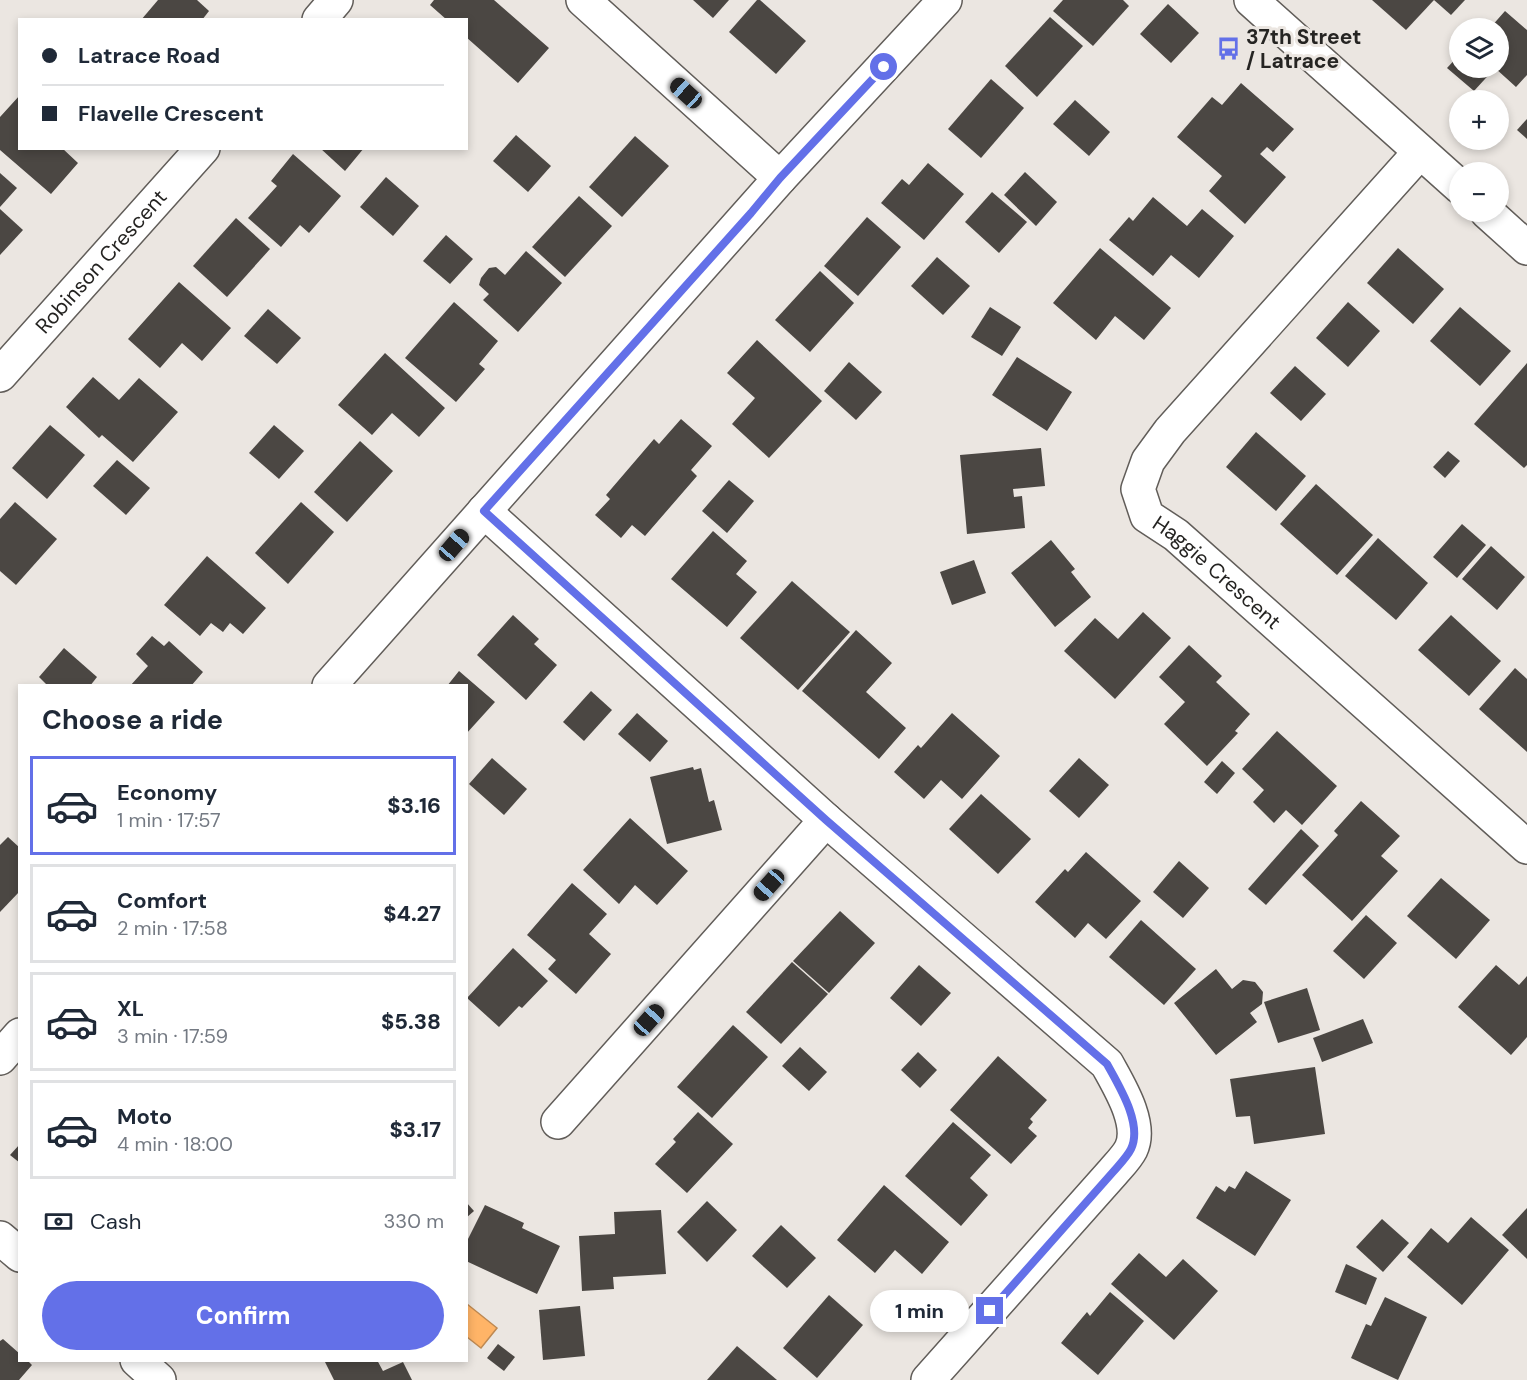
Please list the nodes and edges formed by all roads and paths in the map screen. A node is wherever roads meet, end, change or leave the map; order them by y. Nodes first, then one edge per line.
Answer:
1 (336, 0) edge
2 (583, 0) edge
3 (945, 0) edge
4 (1251, 0) edge
5 (321, 18) edge
6 (201, 150) edge
7 (1420, 152) junction
8 (1449, 177) edge
9 (780, 178) junction
10 (1498, 222) edge
11 (1527, 248) edge
12 (0, 375) edge
13 (484, 511) junction
14 (331, 684) edge
15 (826, 820) junction
16 (1527, 847) edge
17 (18, 1037) edge
18 (0, 1058) edge
19 (558, 1122) dead end
20 (0, 1238) edge
21 (18, 1254) edge
22 (139, 1362) edge
23 (159, 1380) edge
24 (928, 1380) edge

1 - 5 street
2 - 9 street
3 - 9 street
4 - 7 street
6 - 12 street, Robinson Crescent
7 - 8 street
7 - 16 street, Haggie Crescent
9 - 13 street
10 - 11 street
13 - 14 street
13 - 15 street
15 - 19 street
15 - 24 street
17 - 18 street
20 - 21 street
22 - 23 street

